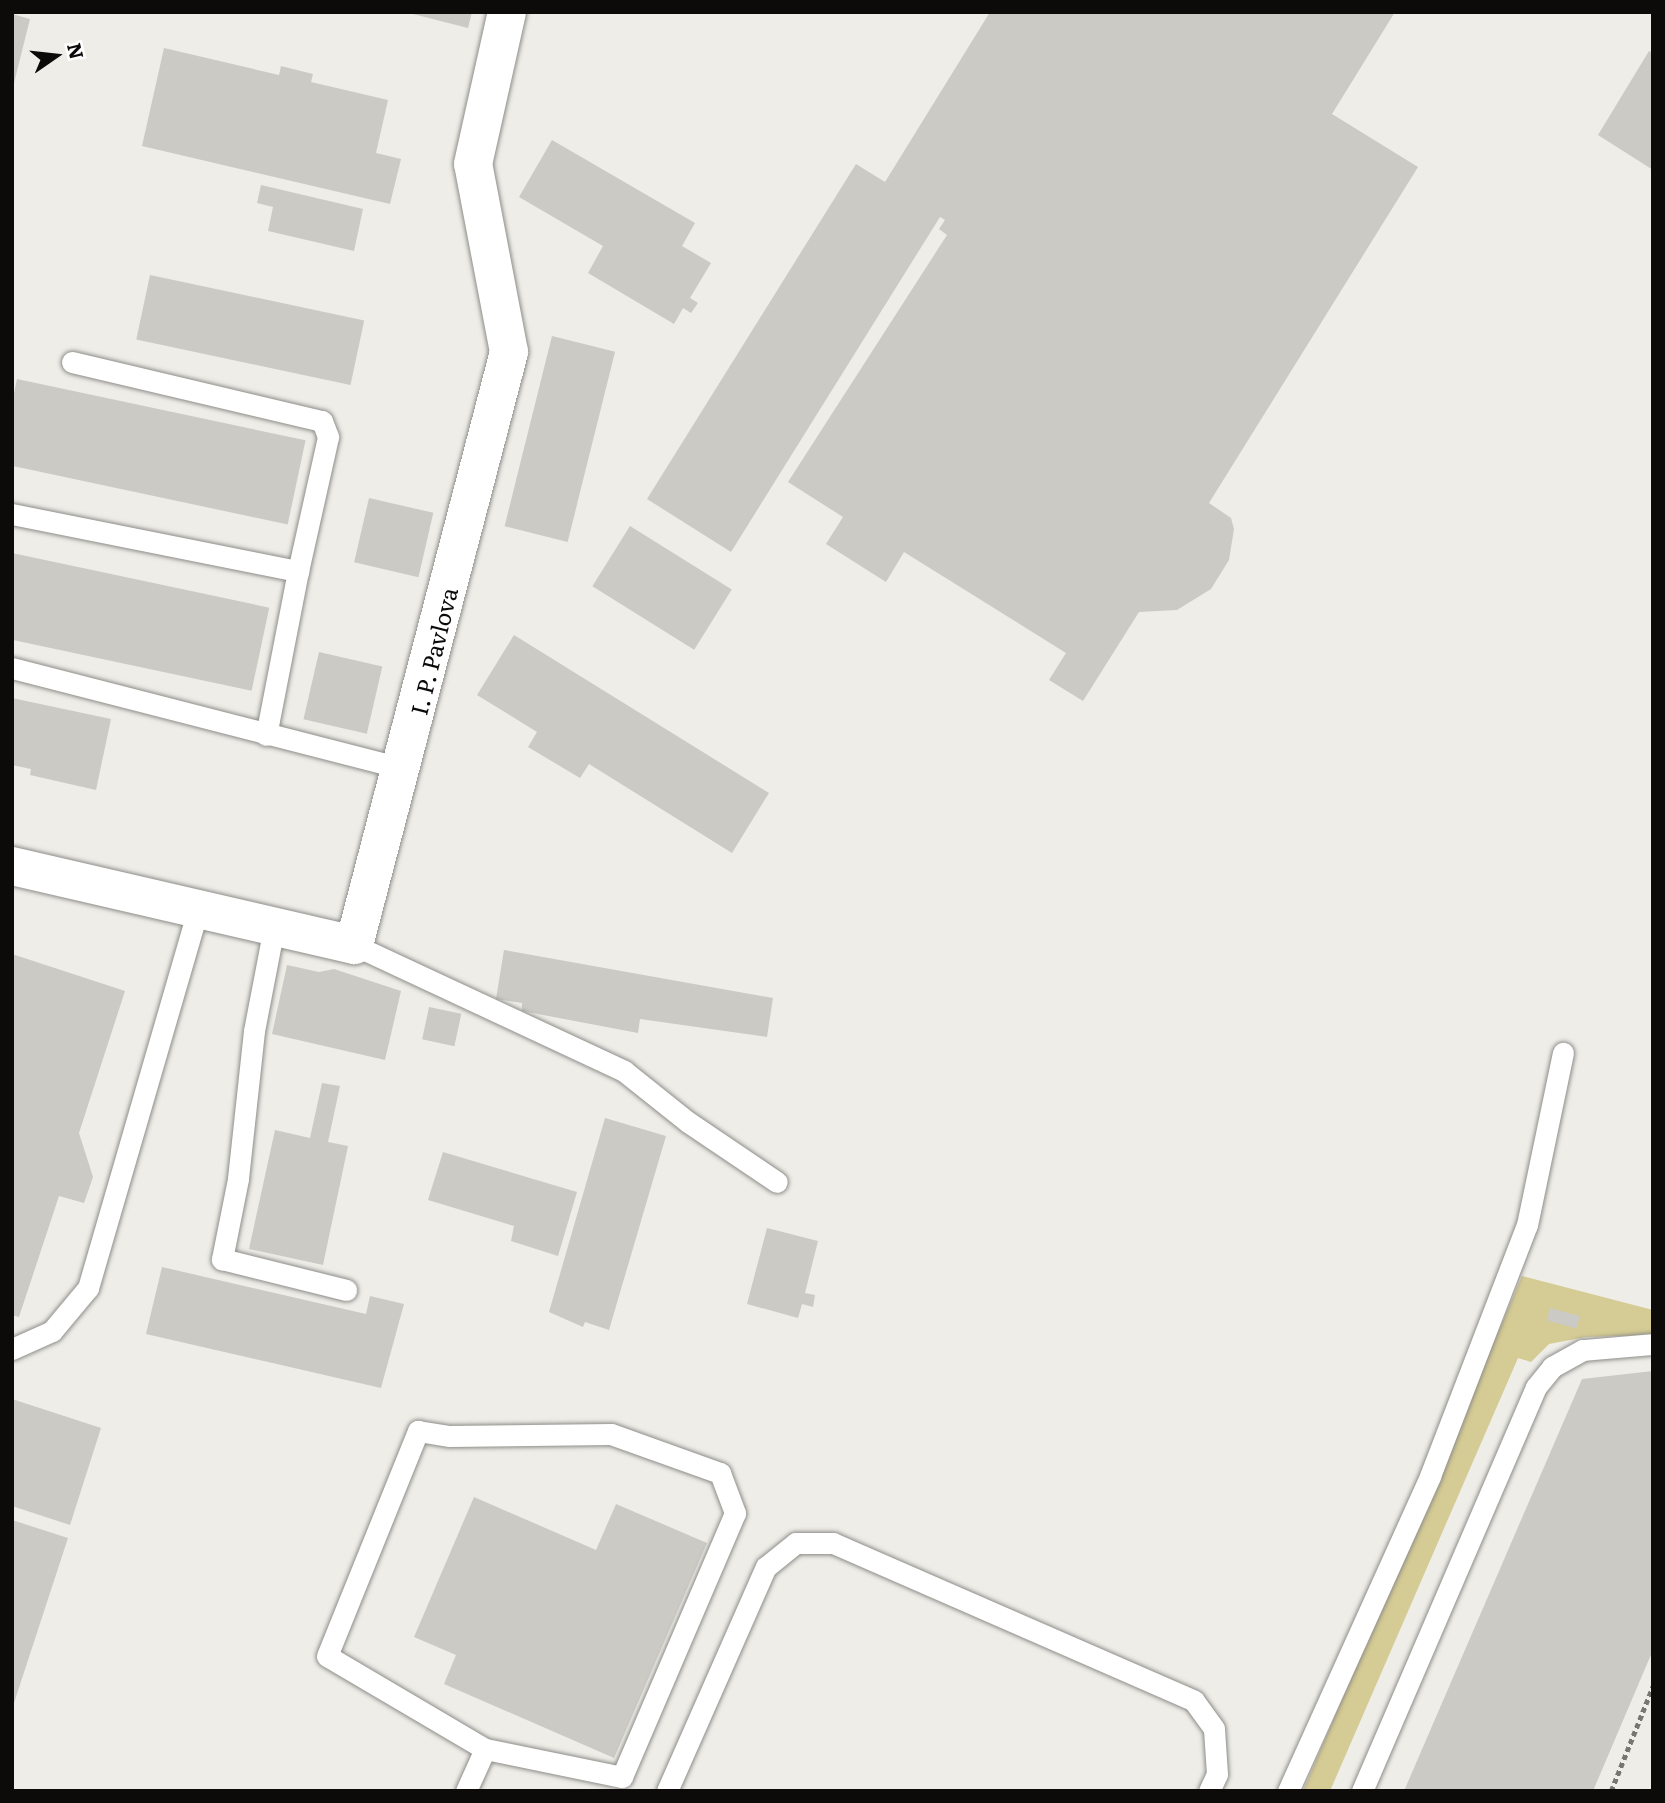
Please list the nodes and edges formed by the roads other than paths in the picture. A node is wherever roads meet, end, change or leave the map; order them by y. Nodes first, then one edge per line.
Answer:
1 (507, 12) edge
2 (72, 362) dead end
3 (12, 514) edge
4 (298, 571) junction
5 (12, 668) edge
6 (265, 735) junction
7 (404, 769) junction
8 (12, 866) edge
9 (198, 909) junction
10 (274, 927) junction
11 (354, 945) junction
12 (1563, 1053) dead end
13 (777, 1182) dead end
14 (345, 1290) dead end
15 (1653, 1344) edge
16 (12, 1349) edge
17 (485, 1749) junction
18 (466, 1791) edge
19 (667, 1791) edge
20 (1209, 1791) edge
21 (1288, 1791) edge
22 (1362, 1791) edge

1 - 7 street, I. P. Pavlova
2 - 4 lane
3 - 4 lane
4 - 6 lane
5 - 6 lane
6 - 7 lane
7 - 11 street, I. P. Pavlova
8 - 9 street
9 - 10 street
9 - 16 lane
10 - 11 street
10 - 14 lane
11 - 13 lane
12 - 21 lane
15 - 22 lane
17 - 17 lane
17 - 18 lane
19 - 20 lane

